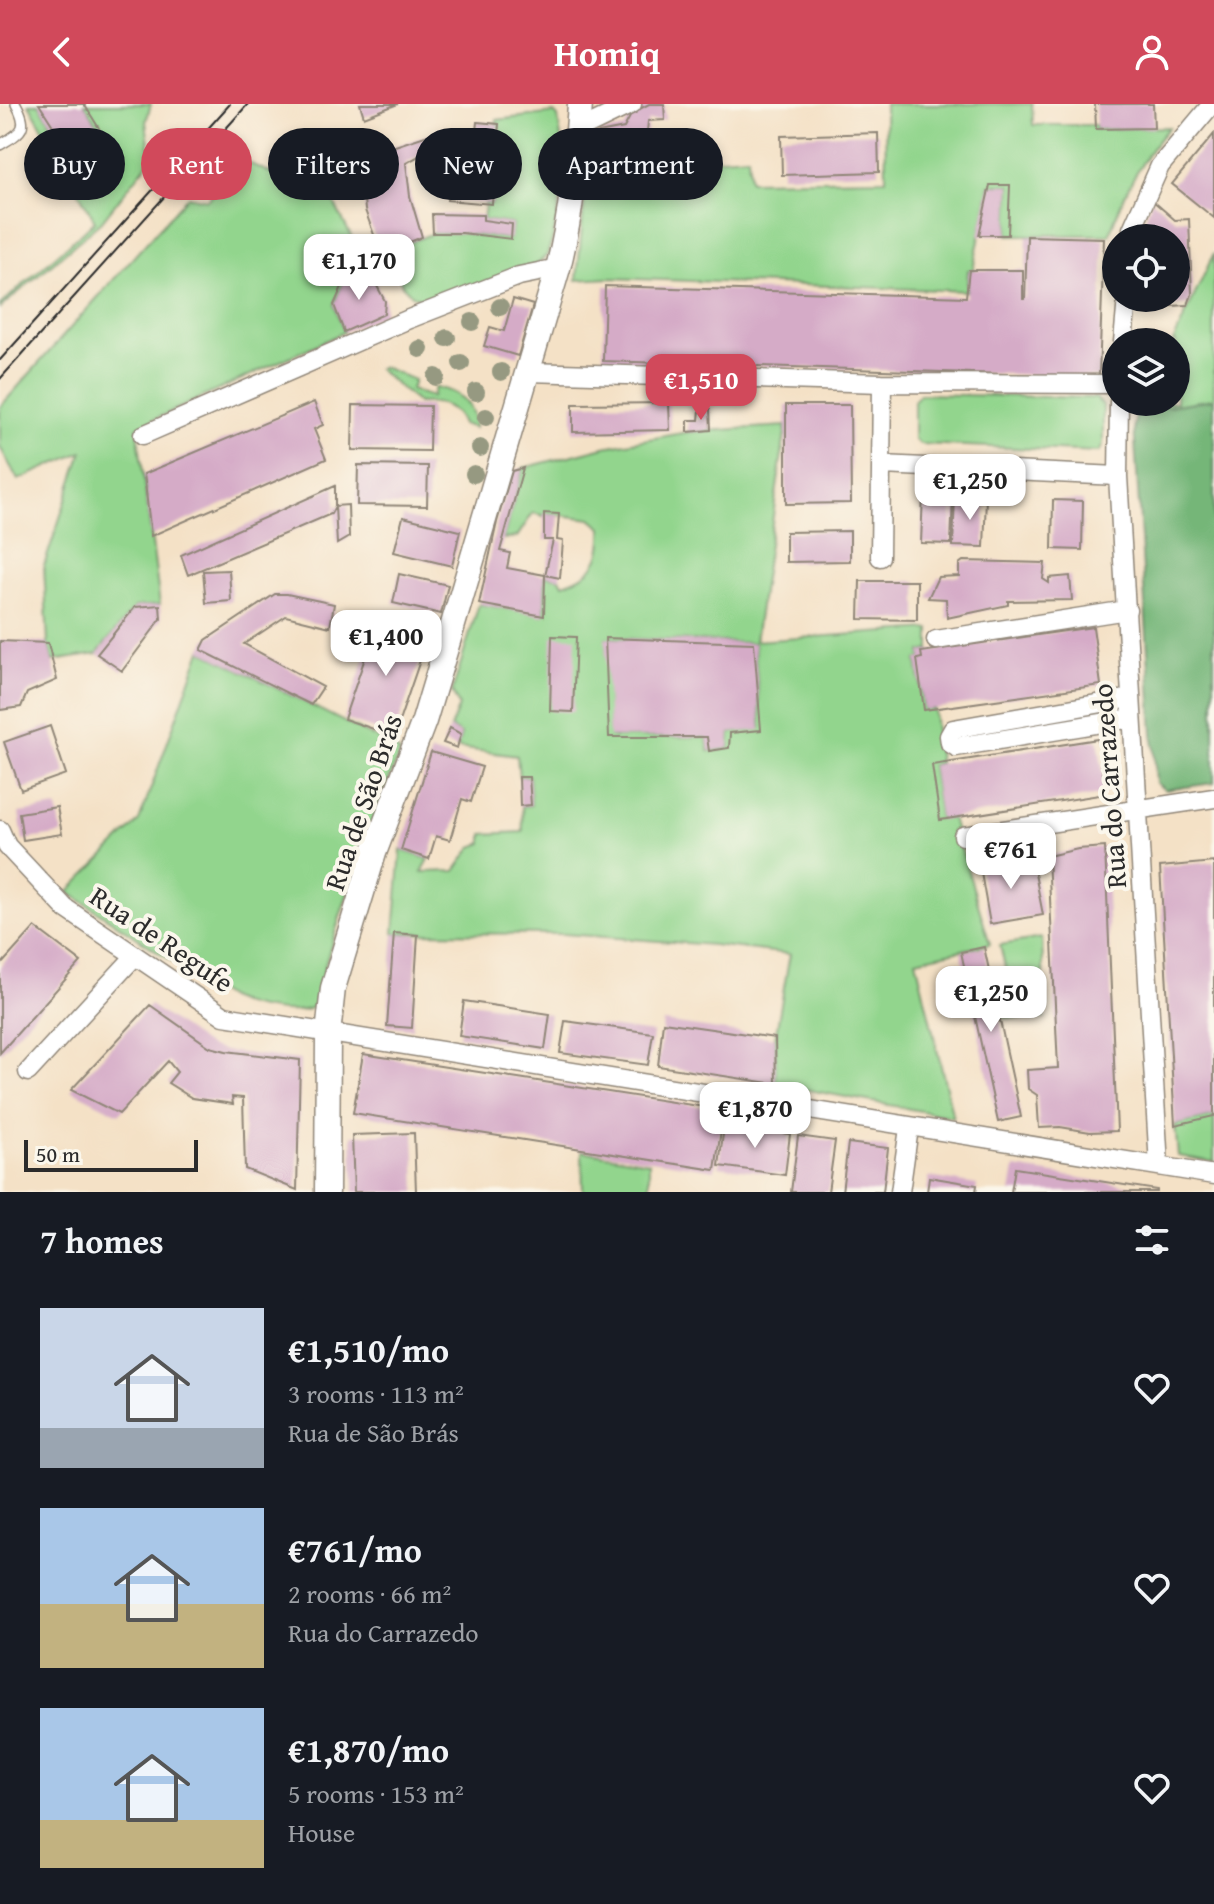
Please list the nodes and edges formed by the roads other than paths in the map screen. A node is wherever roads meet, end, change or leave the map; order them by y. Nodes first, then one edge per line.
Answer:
1 (16, 104) edge
2 (632, 104) edge
3 (1212, 104) edge
4 (576, 112) edge
5 (0, 145) edge
6 (1134, 224) edge
7 (558, 268) junction
8 (528, 372) junction
9 (882, 383) junction
10 (1102, 384) edge
11 (1119, 416) edge
12 (143, 435) dead end
13 (882, 465) junction
14 (1118, 476) junction
15 (880, 557) dead end
16 (1127, 610) junction
17 (936, 640) dead end
18 (1131, 698) junction
19 (1132, 718) junction
20 (1214, 798) edge
21 (1138, 811) junction
22 (0, 830) edge
23 (963, 836) dead end
24 (135, 956) junction
25 (328, 1034) junction
26 (28, 1072) dead end
27 (909, 1128) junction
28 (1159, 1166) junction
29 (1214, 1175) edge
30 (327, 1192) edge
31 (900, 1192) edge

1 - 5 lane
2 - 4 street
3 - 6 street
4 - 7 street, Rua de São Brás
7 - 8 street, Rua de São Brás
7 - 12 street
8 - 9 street
8 - 25 street, Rua de São Brás
9 - 10 street
9 - 13 street
11 - 14 street, Rua do Carrazedo
13 - 14 street
13 - 15 street
14 - 16 street, Rua do Carrazedo
16 - 17 street
16 - 18 street, Rua do Carrazedo
18 - 19 street, Rua do Carrazedo
18 - 19 street
19 - 21 street, Rua do Carrazedo
20 - 21 street
21 - 23 street
21 - 28 street, Rua do Carrazedo
22 - 24 street, Rua de Regufe
24 - 25 street, Rua de Regufe
24 - 26 street
25 - 27 street, Rua de Regufe
25 - 30 street, Rua de São Brás
27 - 28 street, Rua de Regufe
27 - 31 street
28 - 29 street, Rua de Regufe

